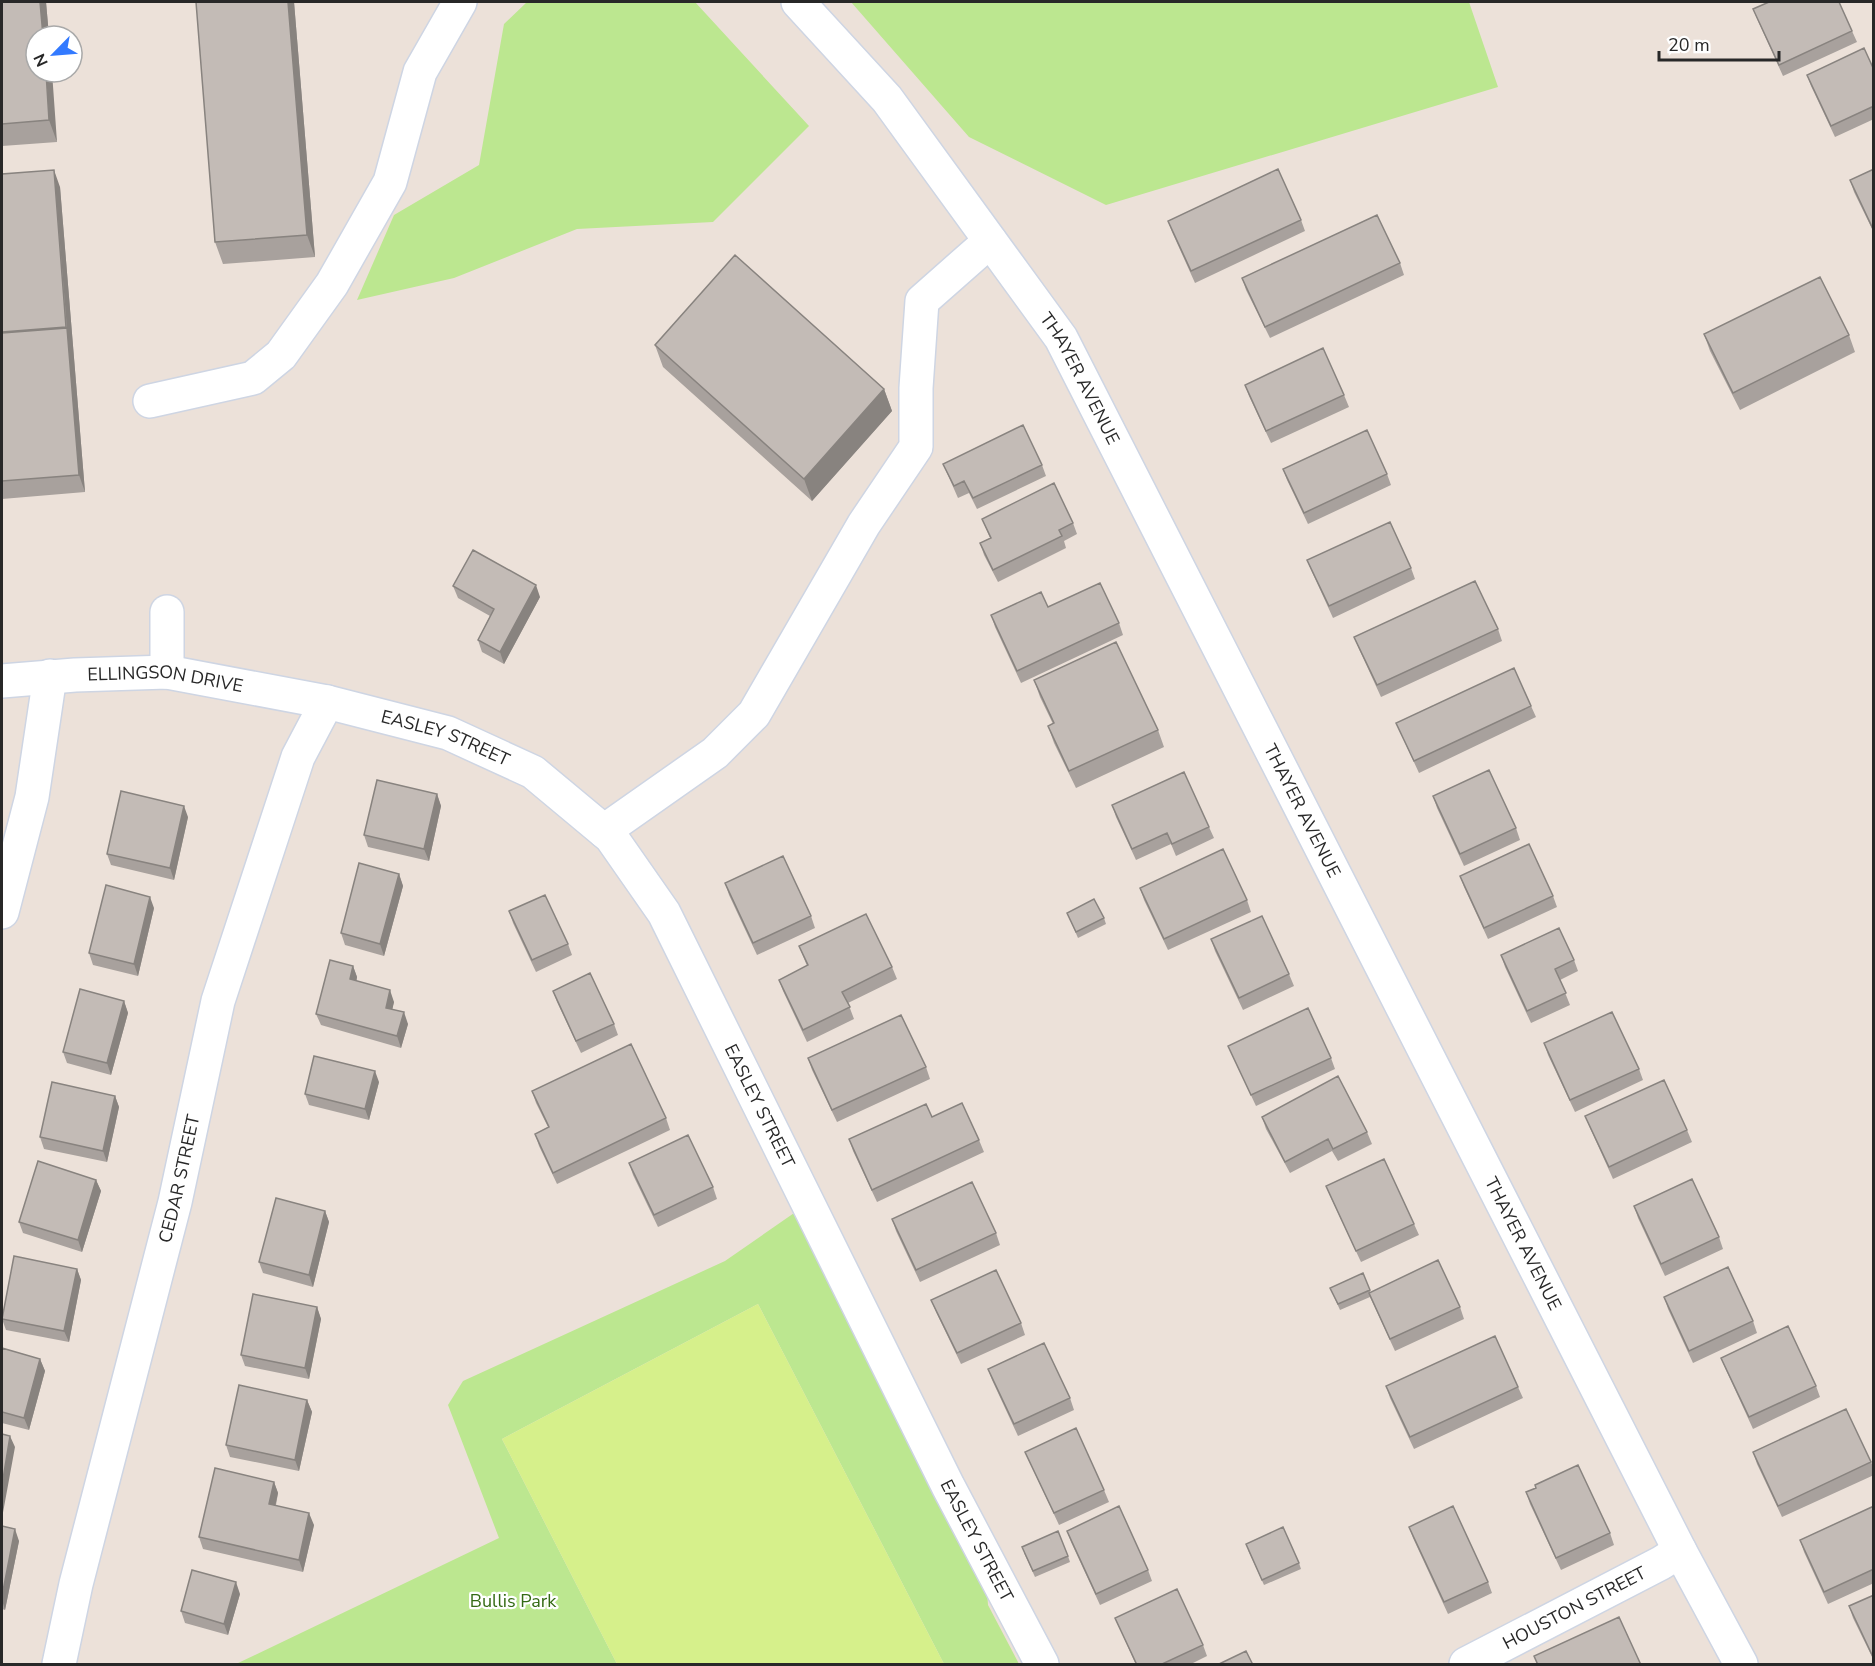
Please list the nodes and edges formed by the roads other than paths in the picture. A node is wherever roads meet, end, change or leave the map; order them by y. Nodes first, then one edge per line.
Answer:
1 (460, 2) edge
2 (798, 2) edge
3 (990, 241) junction
4 (150, 401) dead end
5 (167, 612) dead end
6 (167, 672) junction
7 (50, 676) junction
8 (2, 681) edge
9 (327, 702) junction
10 (604, 831) junction
11 (2, 912) edge
12 (1680, 1551) junction
13 (59, 1665) edge
14 (1042, 1665) edge
15 (1466, 1665) edge
16 (1741, 1665) edge

1 - 4 street
2 - 3 street, THAYER AVENUE
3 - 10 street
3 - 12 street, THAYER AVENUE
5 - 6 street
6 - 7 street, ELLINGSON DRIVE
6 - 9 street, ELLINGSON DRIVE
7 - 8 street, ELLINGSON DRIVE
7 - 11 street
9 - 10 street, EASLEY STREET
9 - 13 street, CEDAR STREET
10 - 14 street, EASLEY STREET
12 - 15 street, HOUSTON STREET
12 - 16 street, THAYER AVENUE

